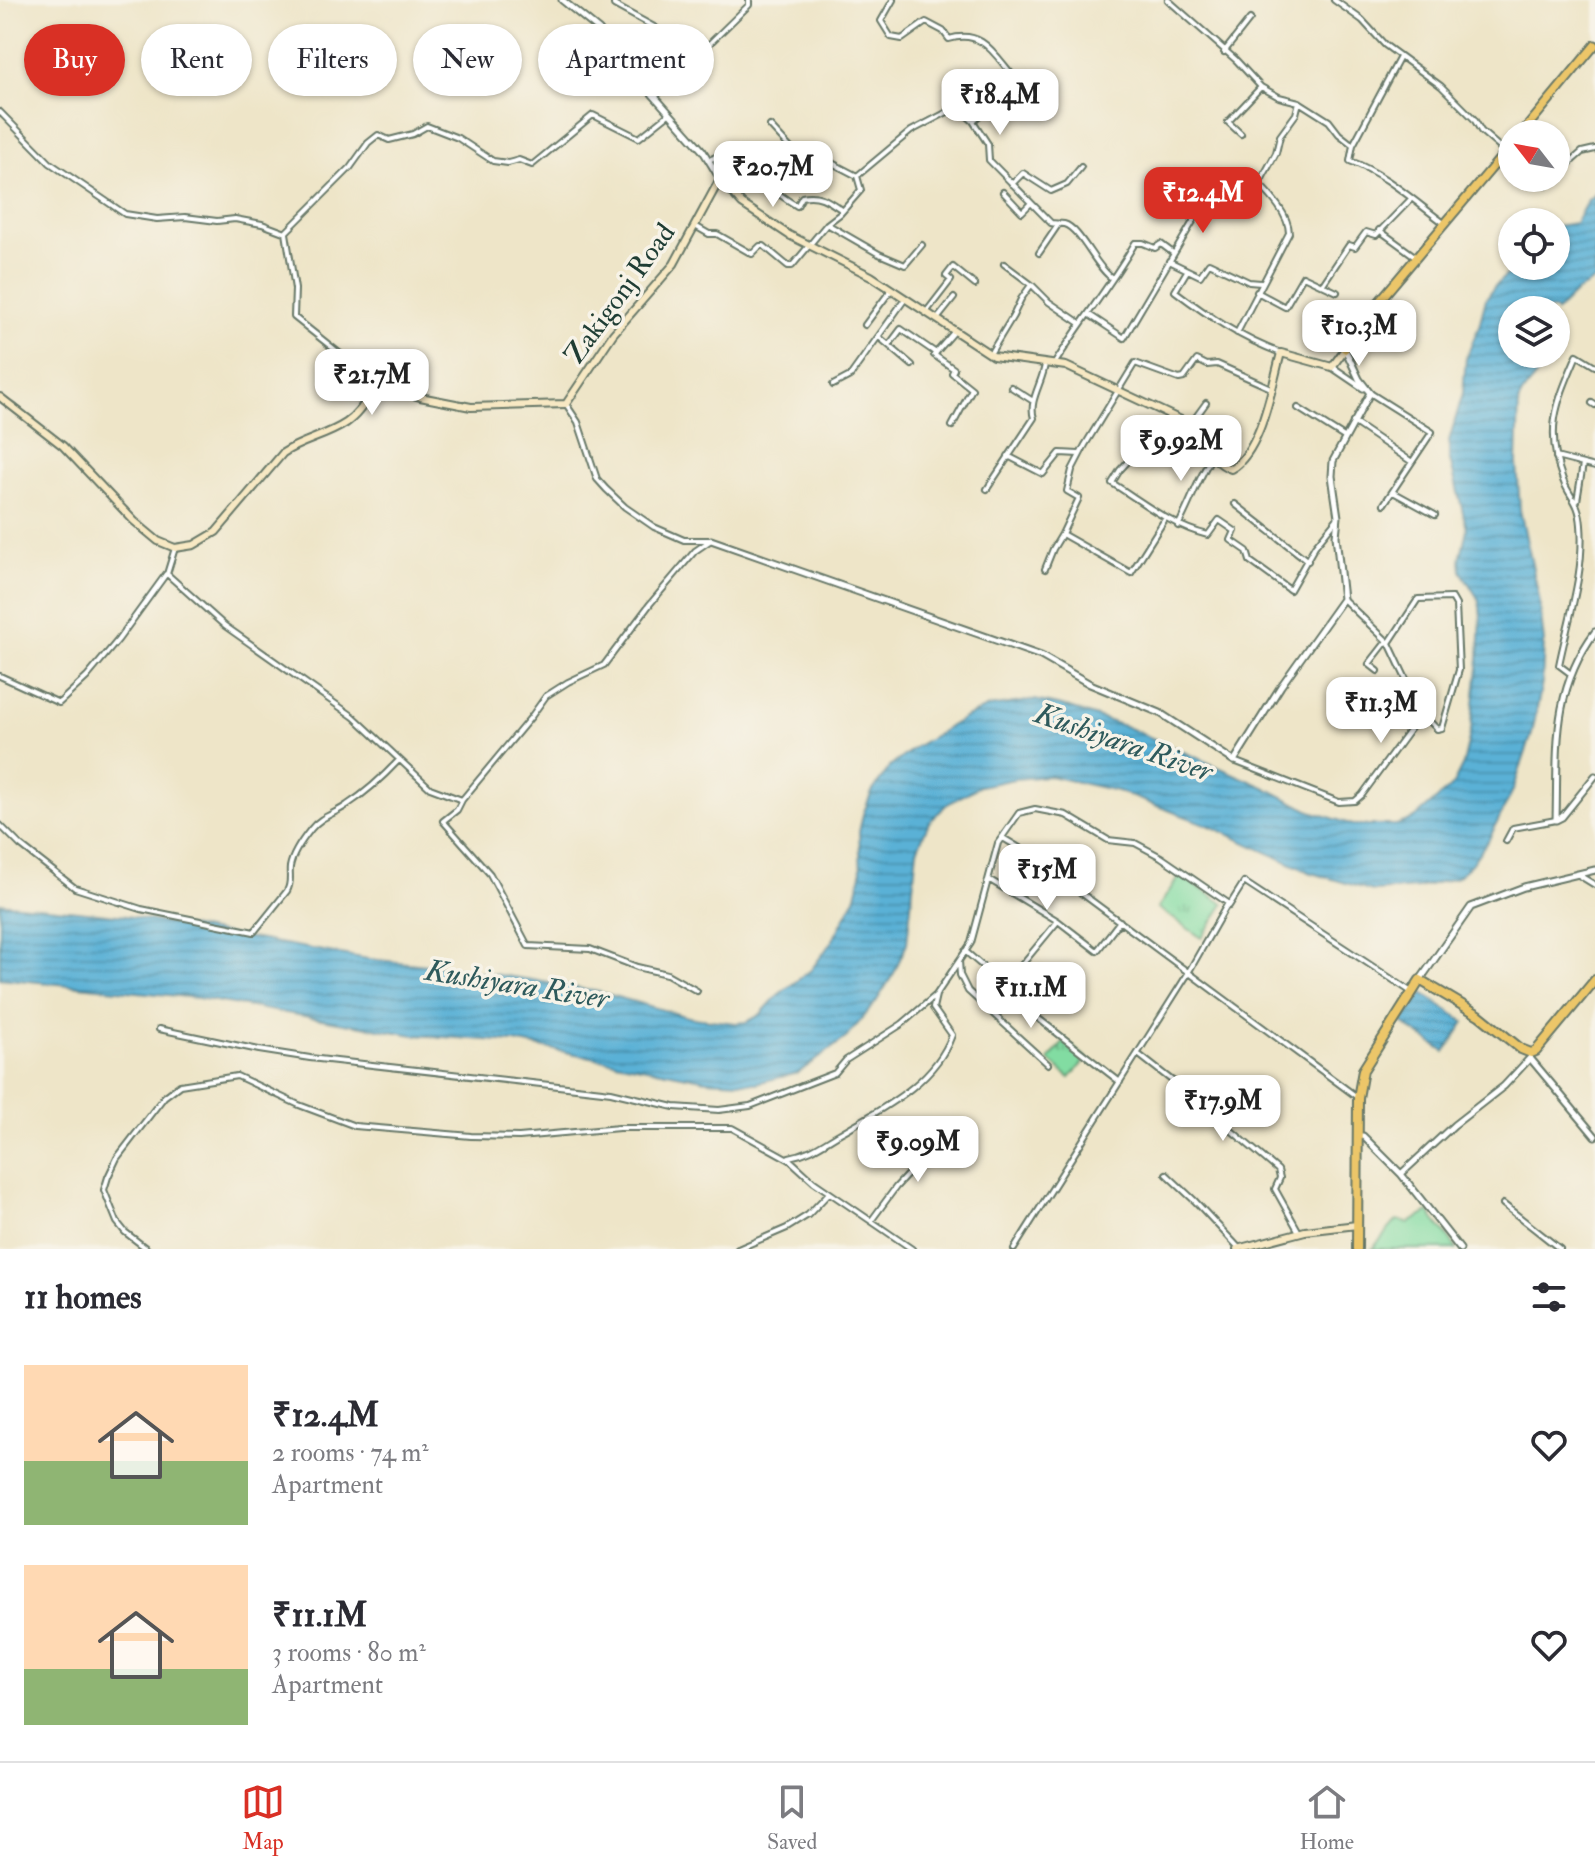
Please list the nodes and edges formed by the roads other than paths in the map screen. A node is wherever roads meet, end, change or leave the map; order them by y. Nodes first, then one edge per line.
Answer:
1 (562, 0) edge
2 (614, 0) edge
3 (749, 0) edge
4 (893, 0) edge
5 (1168, 0) edge
6 (1334, 0) edge
7 (1250, 19) dead end
8 (593, 24) edge
9 (648, 24) edge
10 (714, 39) edge
11 (1595, 45) edge
12 (1224, 52) junction
13 (1400, 56) junction
14 (1261, 87) junction
15 (656, 96) edge
16 (1299, 102) junction
17 (0, 112) edge
18 (671, 113) junction
19 (1533, 120) edge
20 (973, 121) junction
21 (770, 126) dead end
22 (1241, 134) dead end
23 (1353, 145) junction
24 (1498, 146) edge
25 (1595, 149) edge
26 (709, 160) junction
27 (1498, 160) edge
28 (1570, 162) edge
29 (1081, 167) dead end
30 (857, 176) junction
31 (720, 179) junction
32 (1012, 184) junction
33 (1259, 184) junction
34 (1003, 192) dead end
35 (1411, 199) junction
36 (1030, 204) junction
37 (842, 210) junction
38 (1444, 223) junction
39 (827, 224) junction
40 (1058, 225) junction
41 (695, 226) junction
42 (1379, 230) junction
43 (286, 233) junction
44 (922, 245) dead end
45 (810, 246) junction
46 (1039, 253) dead end
47 (1173, 253) junction
48 (1416, 257) junction
49 (1169, 261) junction
50 (1004, 264) dead end
51 (1187, 271) junction
52 (1112, 278) junction
53 (1261, 283) junction
54 (1323, 284) junction
55 (975, 285) dead end
56 (1032, 285) junction
57 (891, 290) junction
58 (1257, 292) junction
59 (1337, 292) dead end
60 (954, 298) dead end
61 (905, 299) junction
62 (926, 313) junction
63 (1088, 314) junction
64 (936, 320) junction
65 (1080, 323) junction
66 (865, 325) dead end
67 (954, 332) junction
68 (1237, 333) junction
69 (879, 337) junction
70 (889, 345) junction
71 (1345, 349) junction
72 (936, 353) junction
73 (1281, 353) junction
74 (990, 354) junction
75 (1046, 362) junction
76 (1055, 363) junction
77 (912, 365) dead end
78 (1595, 366) edge
79 (1332, 367) junction
80 (378, 384) junction
81 (833, 385) dead end
82 (1011, 387) dead end
83 (1273, 389) junction
84 (1118, 390) junction
85 (1370, 393) junction
86 (0, 397) edge
87 (1033, 401) junction
88 (1206, 403) dead end
89 (566, 404) junction
90 (1298, 408) dead end
91 (1171, 415) junction
92 (1353, 422) junction
93 (1190, 425) junction
94 (952, 426) dead end
95 (1344, 437) junction
96 (1080, 454) junction
97 (1213, 455) junction
98 (1008, 456) junction
99 (1556, 457) junction
100 (1412, 462) junction
101 (1583, 464) junction
102 (1595, 467) edge
103 (987, 489) dead end
104 (1393, 492) junction
105 (1577, 502) junction
106 (1235, 504) dead end
107 (1384, 504) dead end
108 (1435, 515) dead end
109 (1338, 517) junction
110 (1165, 519) junction
111 (1178, 526) junction
112 (1062, 534) junction
113 (711, 540) junction
114 (175, 548) junction
115 (1308, 561) junction
116 (1045, 569) dead end
117 (167, 574) junction
118 (1343, 599) junction
119 (1595, 632) edge
120 (1388, 642) junction
121 (1378, 671) dead end
122 (1571, 674) junction
123 (0, 676) edge
124 (1422, 713) junction
125 (399, 760) junction
126 (1234, 761) junction
127 (1595, 776) edge
128 (462, 800) junction
129 (1556, 820) junction
130 (0, 825) edge
131 (1003, 838) junction
132 (1506, 841) dead end
133 (1595, 870) edge
134 (1577, 874) junction
135 (990, 880) junction
136 (1595, 885) edge
137 (1058, 921) junction
138 (1120, 921) junction
139 (965, 951) junction
140 (959, 959) junction
141 (1188, 973) junction
142 (1420, 980) junction
143 (1595, 980) edge
144 (1005, 985) junction
145 (697, 991) dead end
146 (1412, 992) junction
147 (936, 995) junction
148 (159, 1029) dead end
149 (1138, 1054) junction
150 (1531, 1056) junction
151 (1048, 1064) dead end
152 (1120, 1082) junction
153 (1358, 1098) junction
154 (967, 1135) dead end
155 (1359, 1136) junction
156 (1595, 1136) edge
157 (787, 1158) junction
158 (1166, 1174) dead end
159 (1401, 1174) junction
160 (829, 1193) junction
161 (1503, 1204) dead end
162 (871, 1221) junction
163 (1357, 1225) junction
164 (1299, 1232) junction
165 (1238, 1248) edge
166 (147, 1249) edge
167 (738, 1249) edge
168 (912, 1249) edge
169 (1014, 1249) edge
170 (1357, 1249) edge
171 (1460, 1249) edge
172 (1560, 1249) edge

1 - 8 street
2 - 9 street
3 - 10 street
4 - 20 street
5 - 12 street
6 - 13 street
7 - 12 street
11 - 19 main road
12 - 14 street
13 - 23 street
13 - 24 street
14 - 16 street
14 - 22 street
15 - 18 street
16 - 23 street
16 - 33 street
17 - 43 street
18 - 26 street
18 - 43 street
20 - 30 street
20 - 32 street
21 - 30 street
23 - 35 street
25 - 28 street
26 - 31 street
26 - 37 street
27 - 38 main road
29 - 32 street
30 - 37 street
31 - 41 main road, Zakigonj Road
31 - 45 main road
32 - 36 street
33 - 47 street
33 - 53 street
34 - 36 street
35 - 38 street
35 - 42 street
36 - 40 street
37 - 39 street
38 - 48 main road
39 - 44 street
39 - 45 street
40 - 46 street
40 - 52 street
41 - 45 street
41 - 89 main road, Zakigonj Road
42 - 48 street
42 - 54 street
43 - 80 street
45 - 57 main road
47 - 49 street
47 - 52 street
48 - 71 main road
49 - 51 street
49 - 63 street
50 - 56 street
51 - 53 street
51 - 68 street
52 - 63 street
53 - 58 street
54 - 58 street
54 - 59 street
55 - 62 street
56 - 65 street
56 - 74 street
57 - 61 main road
57 - 66 street
58 - 68 street
60 - 64 street
61 - 62 main road
61 - 69 street
62 - 64 main road
63 - 65 street
64 - 67 main road
65 - 76 street
67 - 72 street
67 - 74 main road
68 - 73 street
69 - 70 street
69 - 81 street
70 - 72 street
70 - 77 street
71 - 79 main road
71 - 85 street
72 - 94 street
73 - 79 main road
73 - 83 main road
74 - 75 main road
75 - 76 main road
75 - 87 street
76 - 84 main road
78 - 99 street
79 - 85 street
80 - 89 main road, Zakigonj Road
80 - 114 main road
82 - 87 street
83 - 84 street
83 - 97 main road
84 - 91 main road
84 - 96 street
85 - 92 street
85 - 100 street
86 - 114 main road
87 - 98 street
88 - 93 street
89 - 113 street
90 - 95 street
91 - 93 main road
91 - 110 street
92 - 95 street
92 - 100 street
93 - 97 main road
95 - 109 street
96 - 98 street
96 - 112 street
97 - 111 street
98 - 103 street
99 - 101 street
99 - 105 street
100 - 104 street
101 - 102 street
101 - 105 street
104 - 107 street
104 - 108 street
105 - 122 street
106 - 115 street
109 - 115 street
109 - 118 street
110 - 111 street
110 - 112 street
111 - 115 street
112 - 116 street
113 - 126 street
113 - 128 street
114 - 117 street
117 - 123 street
117 - 125 street
118 - 120 street
118 - 126 street
119 - 122 street
120 - 121 street
120 - 124 street
120 - 124 street
122 - 129 street
124 - 126 street
125 - 128 street
125 - 130 street
127 - 129 street
128 - 145 street
129 - 132 street
131 - 135 street
131 - 138 street
131 - 141 street
133 - 134 street
134 - 136 street
134 - 142 street
135 - 137 street
135 - 139 street
137 - 138 street
137 - 144 street
138 - 141 street
139 - 140 street
139 - 144 street
140 - 147 street
140 - 151 street
141 - 146 street
141 - 149 street
141 - 153 street
142 - 146 highway
142 - 150 highway
143 - 150 highway
144 - 152 street
146 - 153 highway
147 - 148 street
147 - 157 street
149 - 152 street
149 - 164 street
150 - 156 street
150 - 159 street
152 - 169 street
153 - 155 highway
154 - 162 street
155 - 159 street
155 - 163 highway
157 - 160 street
157 - 166 street
158 - 165 street
159 - 171 street
160 - 162 street
160 - 167 street
161 - 172 street
162 - 168 street
163 - 164 main road
163 - 170 highway
164 - 165 main road

